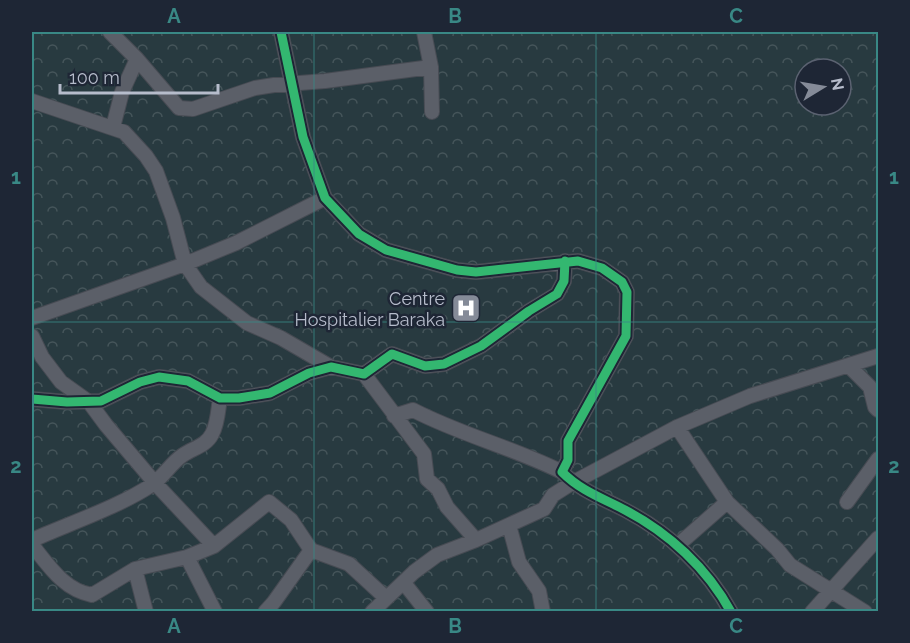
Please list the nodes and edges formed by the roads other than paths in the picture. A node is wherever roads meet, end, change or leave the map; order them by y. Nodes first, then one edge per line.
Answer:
1 (110, 32) edge
2 (280, 32) edge
3 (424, 32) edge
4 (137, 59) junction
5 (431, 67) junction
6 (293, 83) junction
7 (32, 101) edge
8 (432, 112) dead end
9 (113, 127) junction
10 (326, 198) junction
11 (565, 261) junction
12 (185, 264) junction
13 (32, 318) edge
14 (32, 336) edge
15 (879, 356) edge
16 (849, 366) junction
17 (332, 367) junction
18 (364, 374) junction
19 (220, 398) junction
20 (32, 399) edge
21 (89, 402) junction
22 (879, 410) edge
23 (394, 417) junction
24 (676, 427) junction
25 (879, 459) edge
26 (562, 472) junction
27 (155, 483) junction
28 (572, 483) junction
29 (726, 502) junction
30 (847, 502) dead end
31 (509, 525) junction
32 (879, 538) edge
33 (32, 540) edge
34 (476, 540) junction
35 (32, 545) edge
36 (678, 545) junction
37 (214, 546) junction
38 (311, 550) junction
39 (187, 557) junction
40 (135, 569) junction
41 (404, 583) junction
42 (832, 591) junction
43 (386, 598) junction
44 (146, 612) edge
45 (215, 612) edge
46 (265, 612) edge
47 (372, 612) edge
48 (427, 612) edge
49 (543, 612) edge
50 (731, 612) edge
51 (812, 612) edge
52 (865, 612) edge

1 - 4 street
2 - 6 street
3 - 5 street
4 - 6 street
4 - 9 street
5 - 6 street
5 - 8 street
6 - 10 street
7 - 9 street
9 - 12 street
10 - 11 street
10 - 12 street
11 - 18 street
11 - 26 street
12 - 13 street
12 - 17 street
14 - 21 street
15 - 16 street
16 - 22 street
16 - 24 street
17 - 18 street
17 - 19 street
18 - 23 street
19 - 21 street
19 - 27 street
20 - 21 street
21 - 27 street
23 - 26 street
23 - 34 street
24 - 28 street
24 - 29 street
25 - 30 street
26 - 28 street
27 - 33 street
27 - 37 street
28 - 31 street
28 - 36 street
29 - 36 street
29 - 42 street
31 - 34 street
31 - 49 street
32 - 42 street
34 - 41 street
35 - 40 street
36 - 50 street
37 - 38 street
37 - 39 street
38 - 43 street
38 - 46 street
39 - 40 street
39 - 45 street
40 - 44 street
41 - 43 street
41 - 48 street
42 - 51 street
42 - 52 street
43 - 47 street

